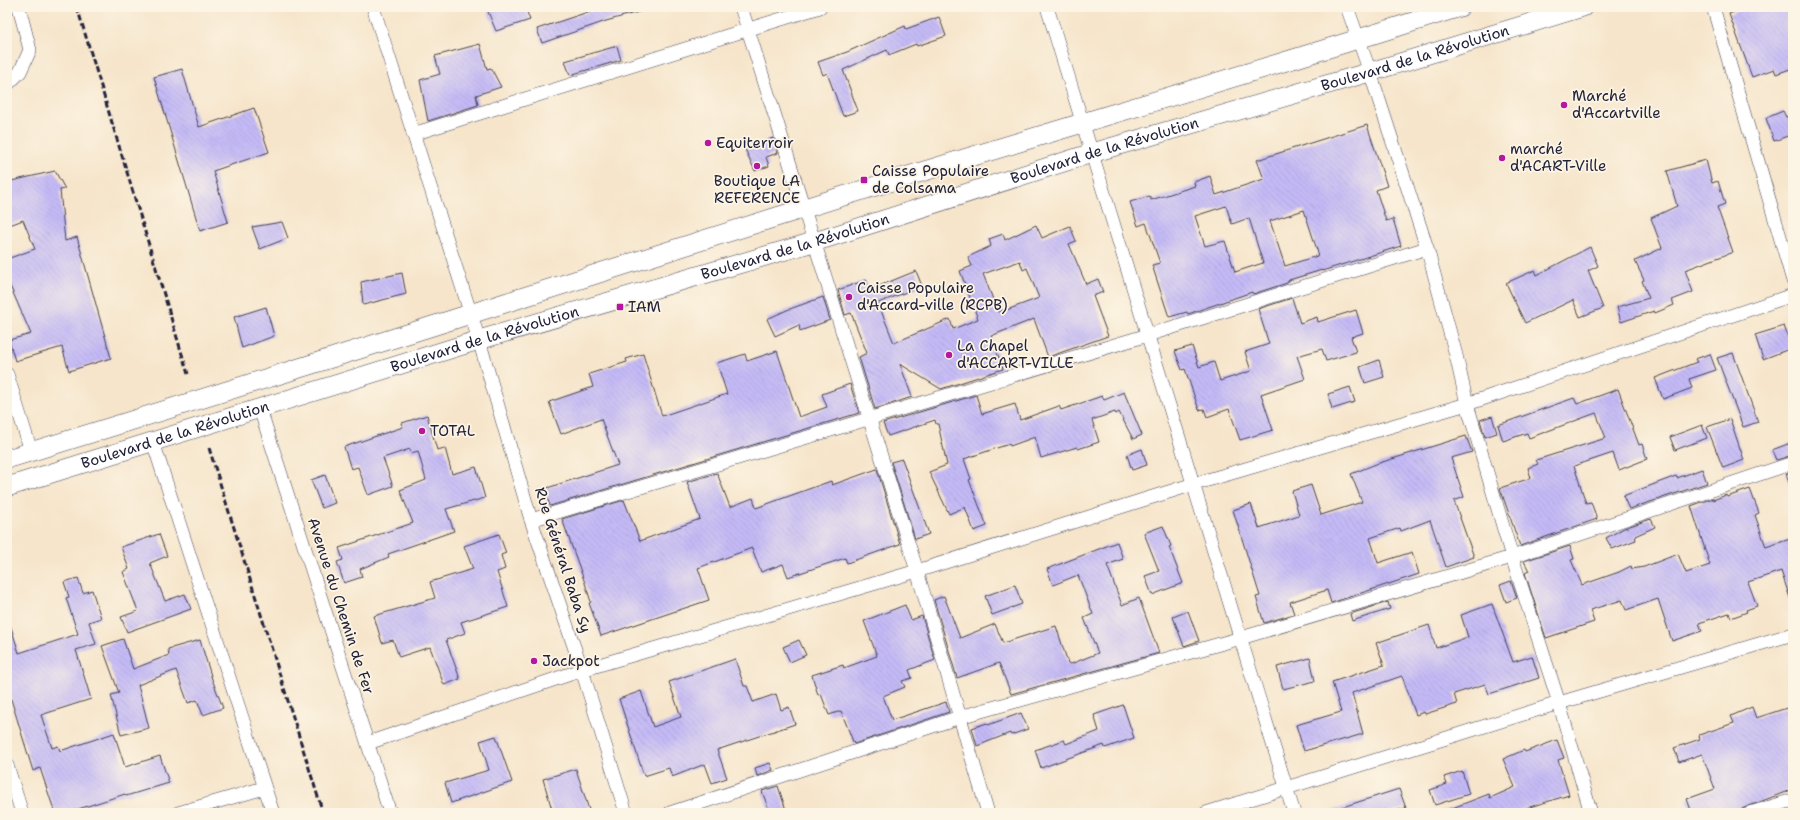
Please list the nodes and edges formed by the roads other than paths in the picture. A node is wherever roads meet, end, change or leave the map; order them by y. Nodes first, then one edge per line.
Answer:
1 (19, 7) edge
2 (373, 7) edge
3 (741, 7) edge
4 (820, 7) edge
5 (1046, 7) edge
6 (1347, 7) edge
7 (1460, 7) edge
8 (1583, 7) edge
9 (1713, 7) edge
10 (747, 30) junction
11 (1358, 40) junction
12 (1370, 72) junction
13 (7, 85) edge
14 (1082, 122) junction
15 (413, 134) junction
16 (1092, 152) junction
17 (803, 208) junction
18 (814, 242) junction
19 (1427, 248) junction
20 (1793, 281) edge
21 (1793, 295) edge
22 (471, 314) junction
23 (1148, 336) junction
24 (479, 340) junction
25 (7, 374) edge
26 (1468, 404) junction
27 (260, 409) junction
28 (869, 419) junction
29 (153, 442) junction
30 (31, 452) junction
31 (7, 459) edge
32 (1793, 462) edge
33 (1194, 484) junction
34 (7, 487) edge
35 (531, 520) junction
36 (1512, 557) junction
37 (917, 571) junction
38 (1793, 634) edge
39 (1240, 638) junction
40 (582, 670) junction
41 (1559, 703) junction
42 (960, 717) junction
43 (368, 743) junction
44 (7, 765) edge
45 (264, 788) junction
46 (1286, 788) junction
47 (1793, 800) edge
48 (22, 813) edge
49 (178, 813) edge
50 (273, 813) edge
51 (390, 813) edge
52 (626, 813) edge
53 (670, 813) edge
54 (988, 813) edge
55 (1206, 813) edge
56 (1294, 813) edge
57 (1591, 813) edge
58 (1750, 813) edge

1 - 13 street
2 - 15 street, Rue Général Baba Sy
3 - 10 street
4 - 10 street
5 - 14 street
6 - 11 street
7 - 11 main road, Boulevard de la Révolution
8 - 12 main road, Boulevard de la Révolution
9 - 20 street
10 - 15 street
10 - 17 street
11 - 12 street
11 - 14 main road, Boulevard de la Révolution
12 - 16 main road, Boulevard de la Révolution
12 - 19 street
14 - 16 street
14 - 17 main road, Boulevard de la Révolution
15 - 22 street, Rue Général Baba Sy
16 - 18 main road, Boulevard de la Révolution
16 - 23 street
17 - 18 street
17 - 22 main road, Boulevard de la Révolution
18 - 24 main road, Boulevard de la Révolution
18 - 28 street
19 - 23 street
19 - 26 street
21 - 26 street
22 - 24 street, Rue Général Baba Sy
22 - 30 main road, Boulevard de la Révolution
23 - 28 street
23 - 33 street
24 - 27 main road, Boulevard de la Révolution
24 - 35 street, Rue Général Baba Sy
25 - 30 street
26 - 33 street
26 - 36 street
27 - 29 main road, Boulevard de la Révolution
27 - 43 street, Avenue du Chemin de Fer
28 - 35 street
28 - 37 street
29 - 34 main road, Boulevard de la Révolution
29 - 45 street
30 - 31 main road, Boulevard de la Révolution
32 - 36 street
33 - 37 street
33 - 39 street
35 - 40 street, Rue Général Baba Sy
36 - 39 street
36 - 41 street
37 - 40 street
37 - 42 street
38 - 41 street
39 - 42 street
39 - 46 street
40 - 43 street
40 - 52 street, Rue Général Baba Sy
41 - 46 street
41 - 57 street
42 - 53 street
42 - 54 street
43 - 51 street, Avenue du Chemin de Fer
44 - 48 street
45 - 49 street
45 - 50 street
46 - 55 street
46 - 56 street
47 - 58 street

